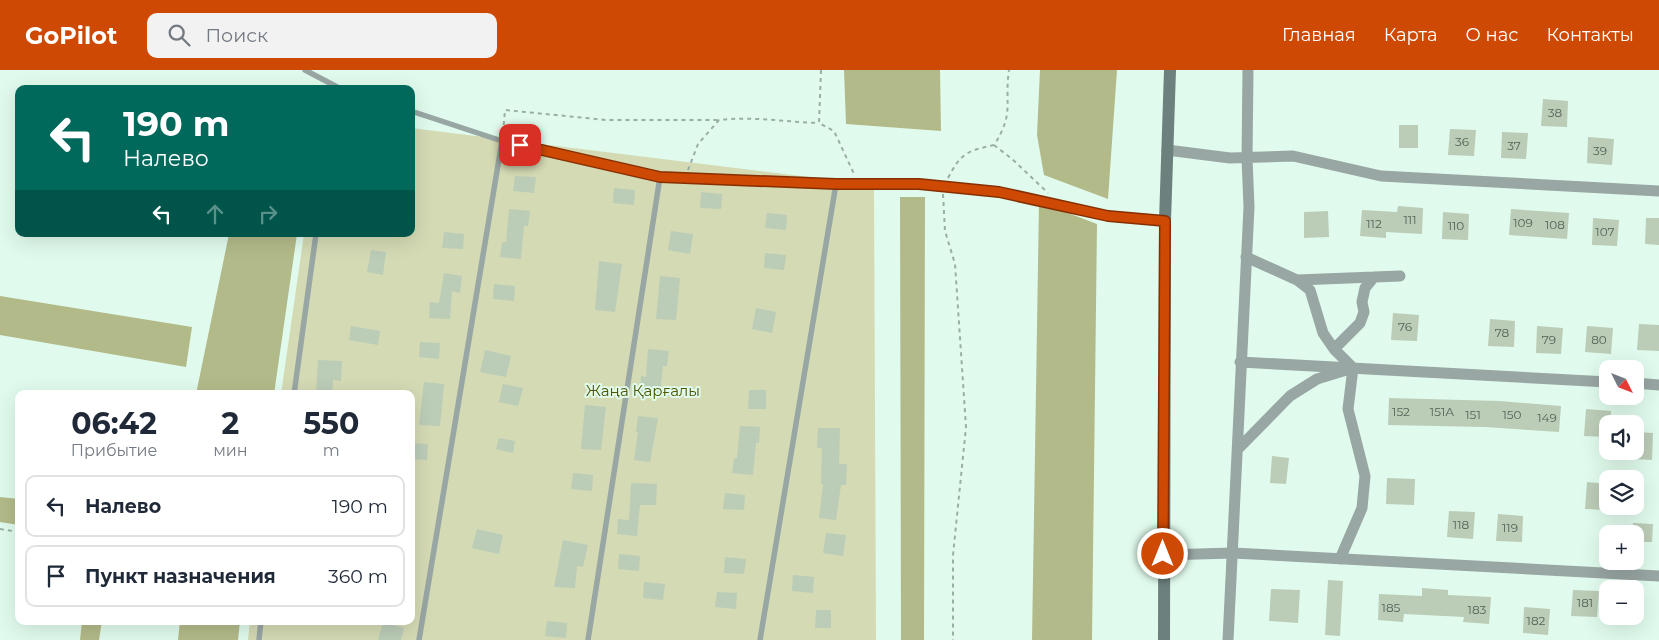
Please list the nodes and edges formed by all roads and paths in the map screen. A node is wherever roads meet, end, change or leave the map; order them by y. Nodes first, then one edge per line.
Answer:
1 (305, 70) edge
2 (821, 70) edge
3 (1009, 70) edge
4 (1170, 70) edge
5 (1248, 70) edge
6 (333, 85) edge
7 (415, 112) edge
8 (719, 120) junction
9 (819, 123) junction
10 (502, 141) junction
11 (994, 145) junction
12 (1167, 150) junction
13 (1247, 158) junction
14 (686, 176) junction
15 (660, 177) junction
16 (858, 183) junction
17 (836, 184) junction
18 (943, 188) junction
19 (1659, 191) edge
20 (1059, 203) junction
21 (1165, 221) junction
22 (316, 237) edge
23 (1246, 257) junction
24 (1400, 276) dead end
25 (1374, 277) junction
26 (1297, 280) junction
27 (1334, 349) junction
28 (1240, 362) junction
29 (1353, 368) junction
30 (1599, 382) edge
31 (1644, 383) edge
32 (1659, 384) edge
33 (295, 390) edge
34 (1239, 448) junction
35 (0, 529) edge
36 (15, 531) edge
37 (1233, 553) junction
38 (1163, 554) junction
39 (1340, 559) junction
40 (1659, 576) edge
41 (260, 625) edge
42 (258, 640) edge
43 (419, 640) edge
44 (588, 640) edge
45 (760, 640) edge
46 (953, 640) edge
47 (1164, 640) edge
48 (1228, 640) edge

1 - 6 lane
2 - 9 path
3 - 11 path
4 - 12 main road
5 - 13 street
7 - 10 lane
8 - 9 path
8 - 10 path
8 - 14 path
9 - 16 path
10 - 15 lane
10 - 43 lane
11 - 18 path
11 - 20 path
12 - 13 street
12 - 21 main road
13 - 19 street
13 - 23 street
14 - 15 lane
14 - 17 lane
15 - 44 lane
16 - 17 lane
16 - 18 lane
17 - 45 lane
18 - 20 lane
18 - 46 path
20 - 21 lane
21 - 38 main road
22 - 33 lane
23 - 26 street
23 - 28 street
24 - 25 street
25 - 26 street
25 - 27 street
26 - 27 street
27 - 29 street
28 - 29 street
28 - 34 street
29 - 30 street
29 - 34 street
29 - 39 street
31 - 32 street
34 - 37 street
35 - 36 path
37 - 38 street
37 - 39 street
37 - 48 street
38 - 47 main road
39 - 40 street
41 - 42 lane

